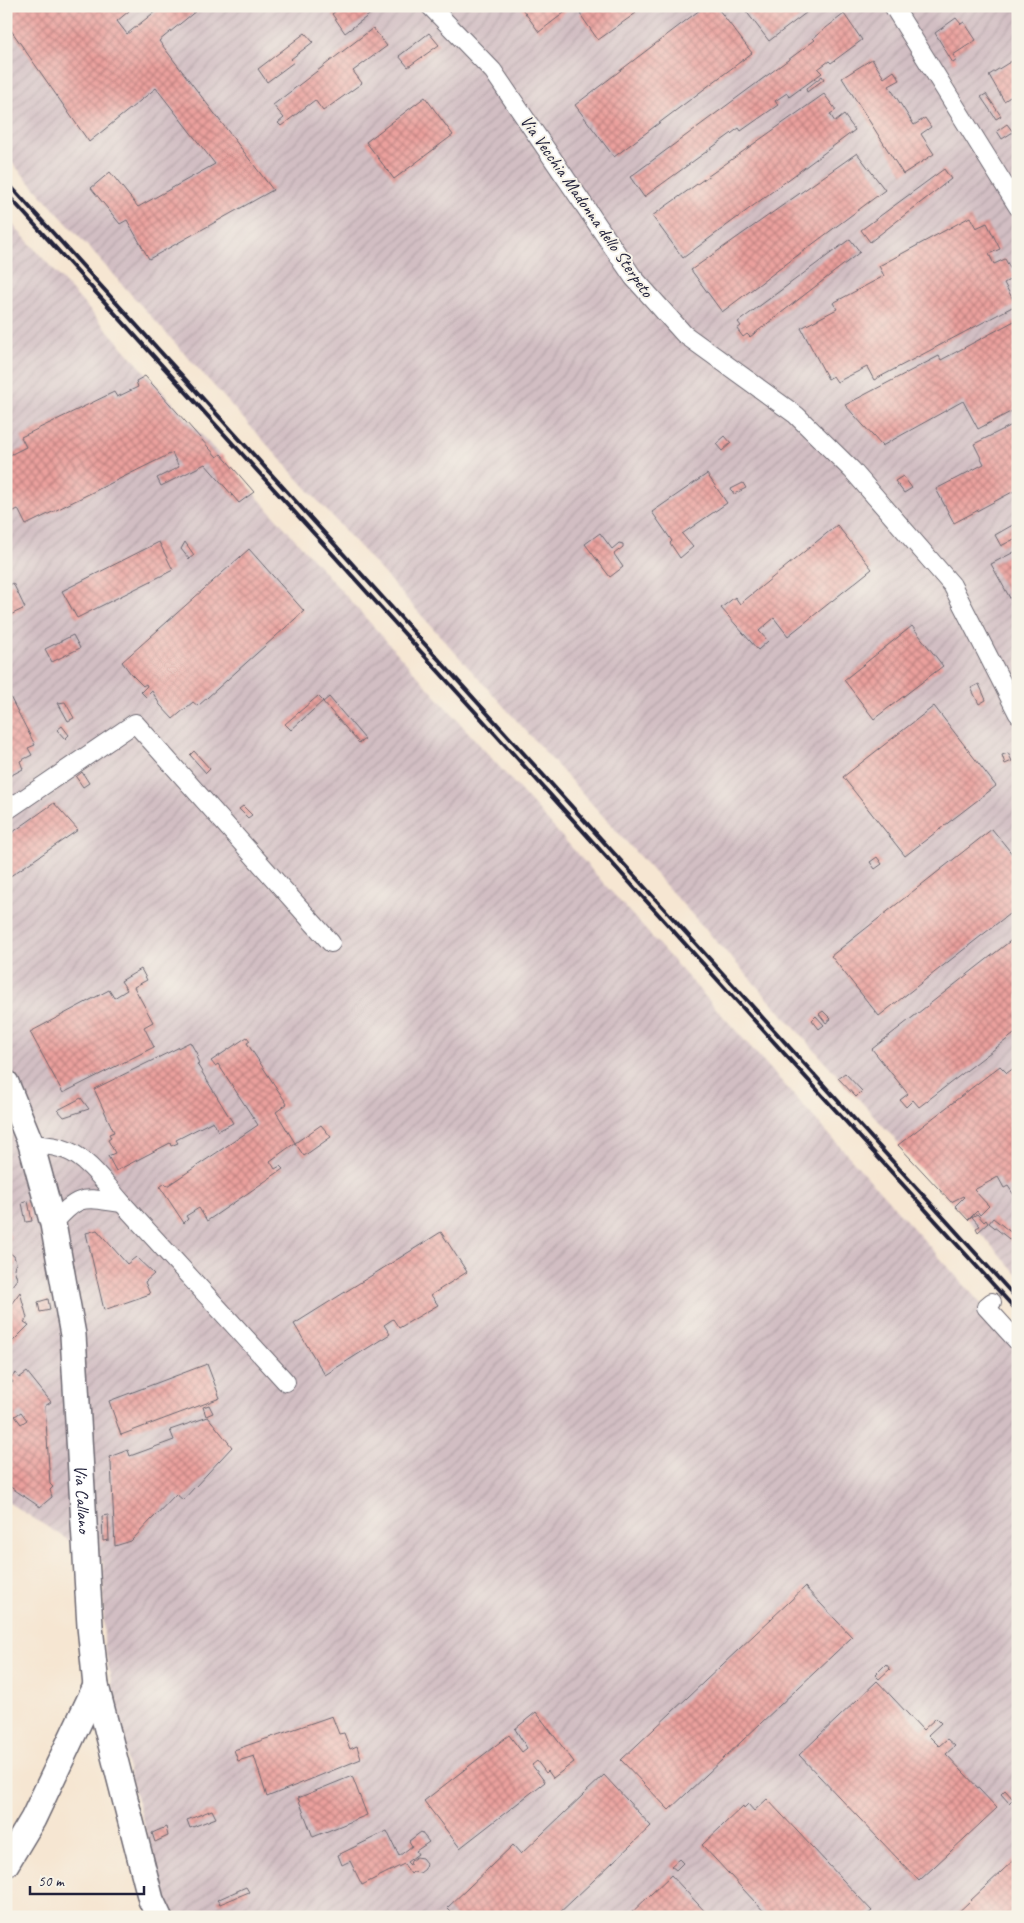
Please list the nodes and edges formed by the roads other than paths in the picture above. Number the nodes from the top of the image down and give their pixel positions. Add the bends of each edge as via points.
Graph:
1 (430, 6) edge
2 (893, 6) edge
3 (1018, 207) edge
4 (1018, 714) edge
5 (6, 811) edge
6 (331, 943) dead end
7 (6, 1083) edge
8 (31, 1144) junction
9 (122, 1204) junction
10 (53, 1224) junction
11 (992, 1302) dead end
12 (1018, 1342) edge
13 (286, 1382) dead end
14 (96, 1686) junction
15 (6, 1864) edge
16 (159, 1917) edge

1 - 4 street, Via Vecchia Madonna dello Sterpeto via 493,71 633,277 658,306 684,334 796,415 852,470 952,585
2 - 3 street
5 - 6 street via 135,724
7 - 8 street, Via Callano
8 - 9 street via 67,1150 97,1175
8 - 10 street, Via Callano
9 - 10 street via 79,1200
9 - 13 street
10 - 14 street, Via Callano via 73,1336
11 - 12 street via 986,1307
14 - 15 street via 33,1819
14 - 16 street, Via Callano via 151,1900

